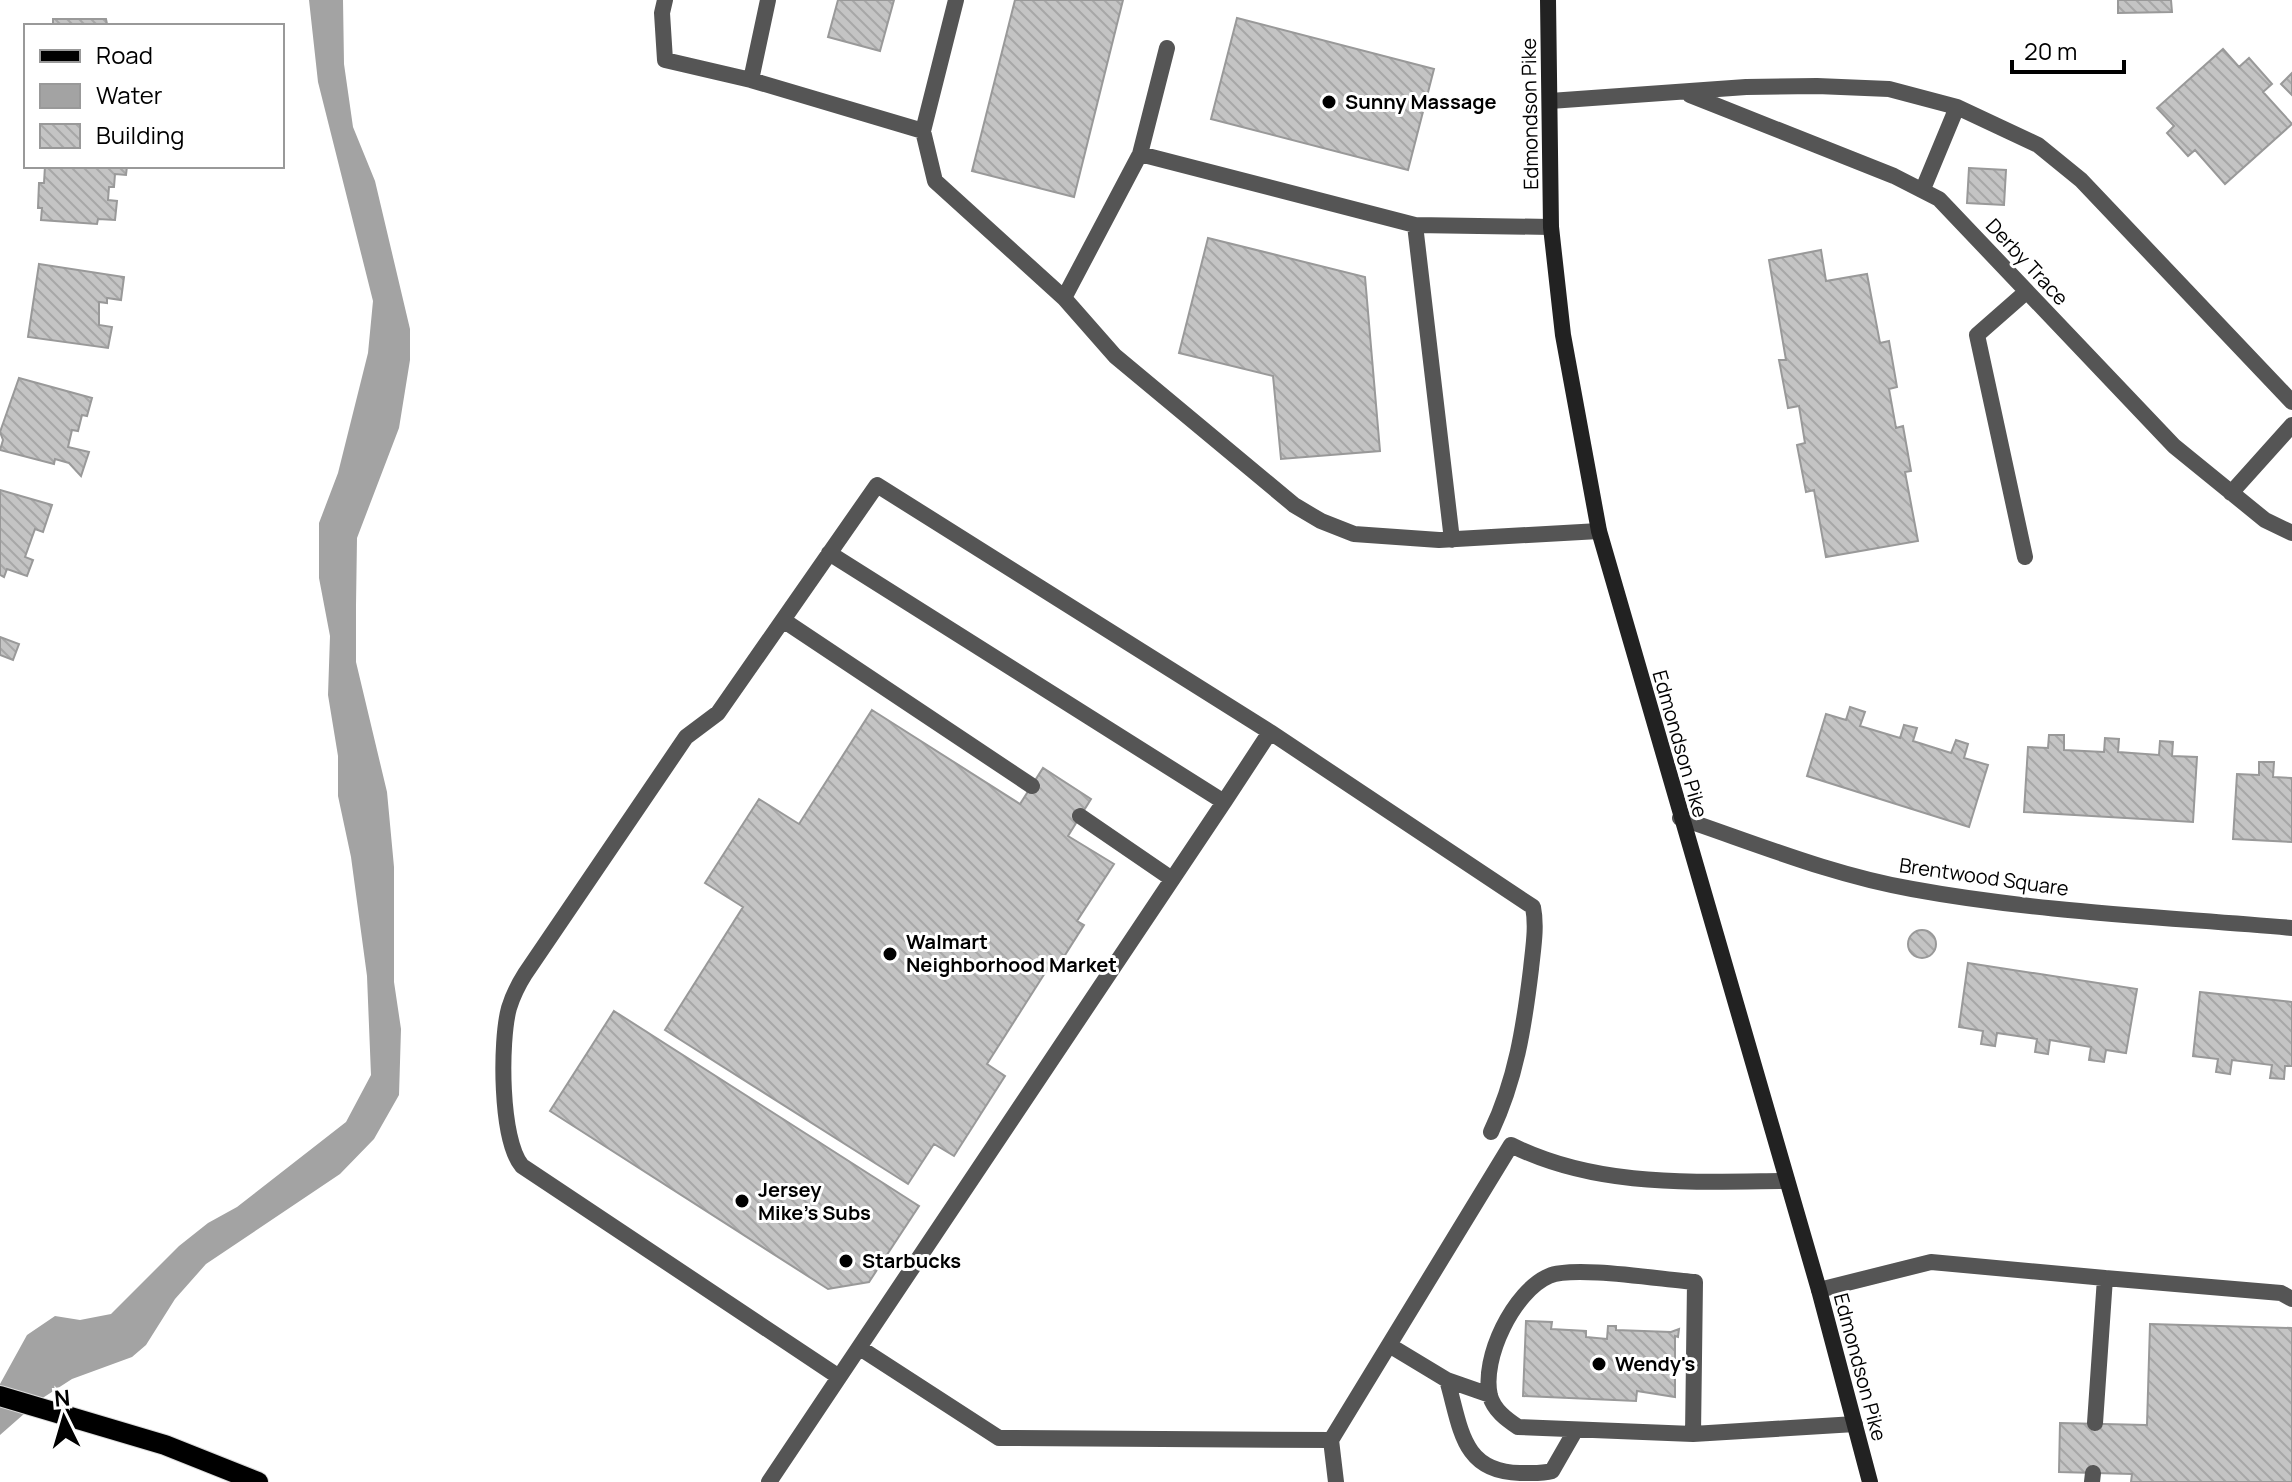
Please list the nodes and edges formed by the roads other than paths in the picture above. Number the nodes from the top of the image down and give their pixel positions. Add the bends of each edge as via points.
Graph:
1 (665, 0) edge
2 (768, 0) edge
3 (956, 0) edge
4 (1548, 0) edge
5 (1167, 48) dead end
6 (751, 80) junction
7 (1684, 93) junction
8 (1550, 101) junction
9 (1957, 107) junction
10 (923, 131) junction
11 (1140, 154) junction
12 (1923, 189) junction
13 (1415, 225) junction
14 (1551, 227) junction
15 (2026, 292) junction
16 (1064, 298) junction
17 (2292, 402) edge
18 (2292, 425) edge
19 (2231, 493) junction
20 (1599, 531) junction
21 (2292, 533) edge
22 (1452, 540) junction
23 (829, 553) junction
24 (2025, 557) dead end
25 (783, 620) junction
26 (1270, 732) junction
27 (1032, 786) dead end
28 (1224, 802) junction
29 (1080, 816) dead end
30 (1680, 818) junction
31 (1172, 879) junction
32 (2292, 928) edge
33 (1491, 1132) dead end
34 (1787, 1181) junction
35 (2105, 1278) junction
36 (1819, 1290) junction
37 (2292, 1299) edge
38 (1389, 1345) junction
39 (860, 1348) junction
40 (839, 1377) junction
41 (1447, 1380) junction
42 (1490, 1395) junction
43 (0, 1396) edge
44 (2095, 1423) dead end
45 (1855, 1424) junction
46 (1575, 1431) junction
47 (1693, 1434) junction
48 (1331, 1440) junction
49 (258, 1482) edge
50 (769, 1482) edge
51 (1336, 1482) edge
52 (1870, 1482) edge

1 - 6 street via 665,60
2 - 6 street
3 - 10 street
4 - 8 main road, Edmondson Pike
5 - 11 street
6 - 10 street
7 - 8 street, Derby Trace
7 - 9 street, Derby Trace via 1746,87 1889,89
7 - 12 street, Derby Trace
8 - 14 main road, Edmondson Pike
9 - 12 street
9 - 17 street, Derby Trace via 2038,145 2081,180
10 - 16 street via 935,181
11 - 13 street
11 - 16 street
12 - 15 street, Derby Trace via 1956,215
13 - 14 street
13 - 22 street
14 - 20 main road, Edmondson Pike via 1563,335
15 - 19 street, Derby Trace via 2174,446
15 - 24 street via 1977,335
16 - 22 street via 1115,356 1294,505 1354,534
18 - 19 street
19 - 21 street, Derby Trace
20 - 22 street
20 - 30 main road, Edmondson Pike
23 - 25 street
23 - 26 street via 877,485
23 - 28 street
25 - 27 street
25 - 40 street via 718,713 686,737 515,989 505,1033 506,1106 513,1153 522,1166
26 - 28 street
26 - 33 street via 1533,907 1519,1054
28 - 31 street
29 - 31 street
30 - 32 street, Brentwood Square via 1844,874 1910,889 1993,902
30 - 34 main road, Edmondson Pike
31 - 39 street
34 - 36 main road, Edmondson Pike
34 - 38 street via 1668,1182 1602,1176 1511,1145
35 - 36 street via 1931,1262
35 - 37 street via 2281,1293
35 - 44 street
36 - 45 main road, Edmondson Pike
38 - 41 street
38 - 48 street
39 - 40 street
39 - 48 street via 999,1438
40 - 50 street
41 - 42 street
41 - 46 street via 1468,1447 1486,1467 1509,1473 1552,1471
42 - 46 street via 1502,1416 1518,1427
42 - 47 street via 1494,1350 1502,1329 1515,1306 1550,1275 1695,1282
43 - 49 main road via 165,1445
45 - 47 street
45 - 52 main road, Edmondson Pike
46 - 47 street
48 - 51 street

